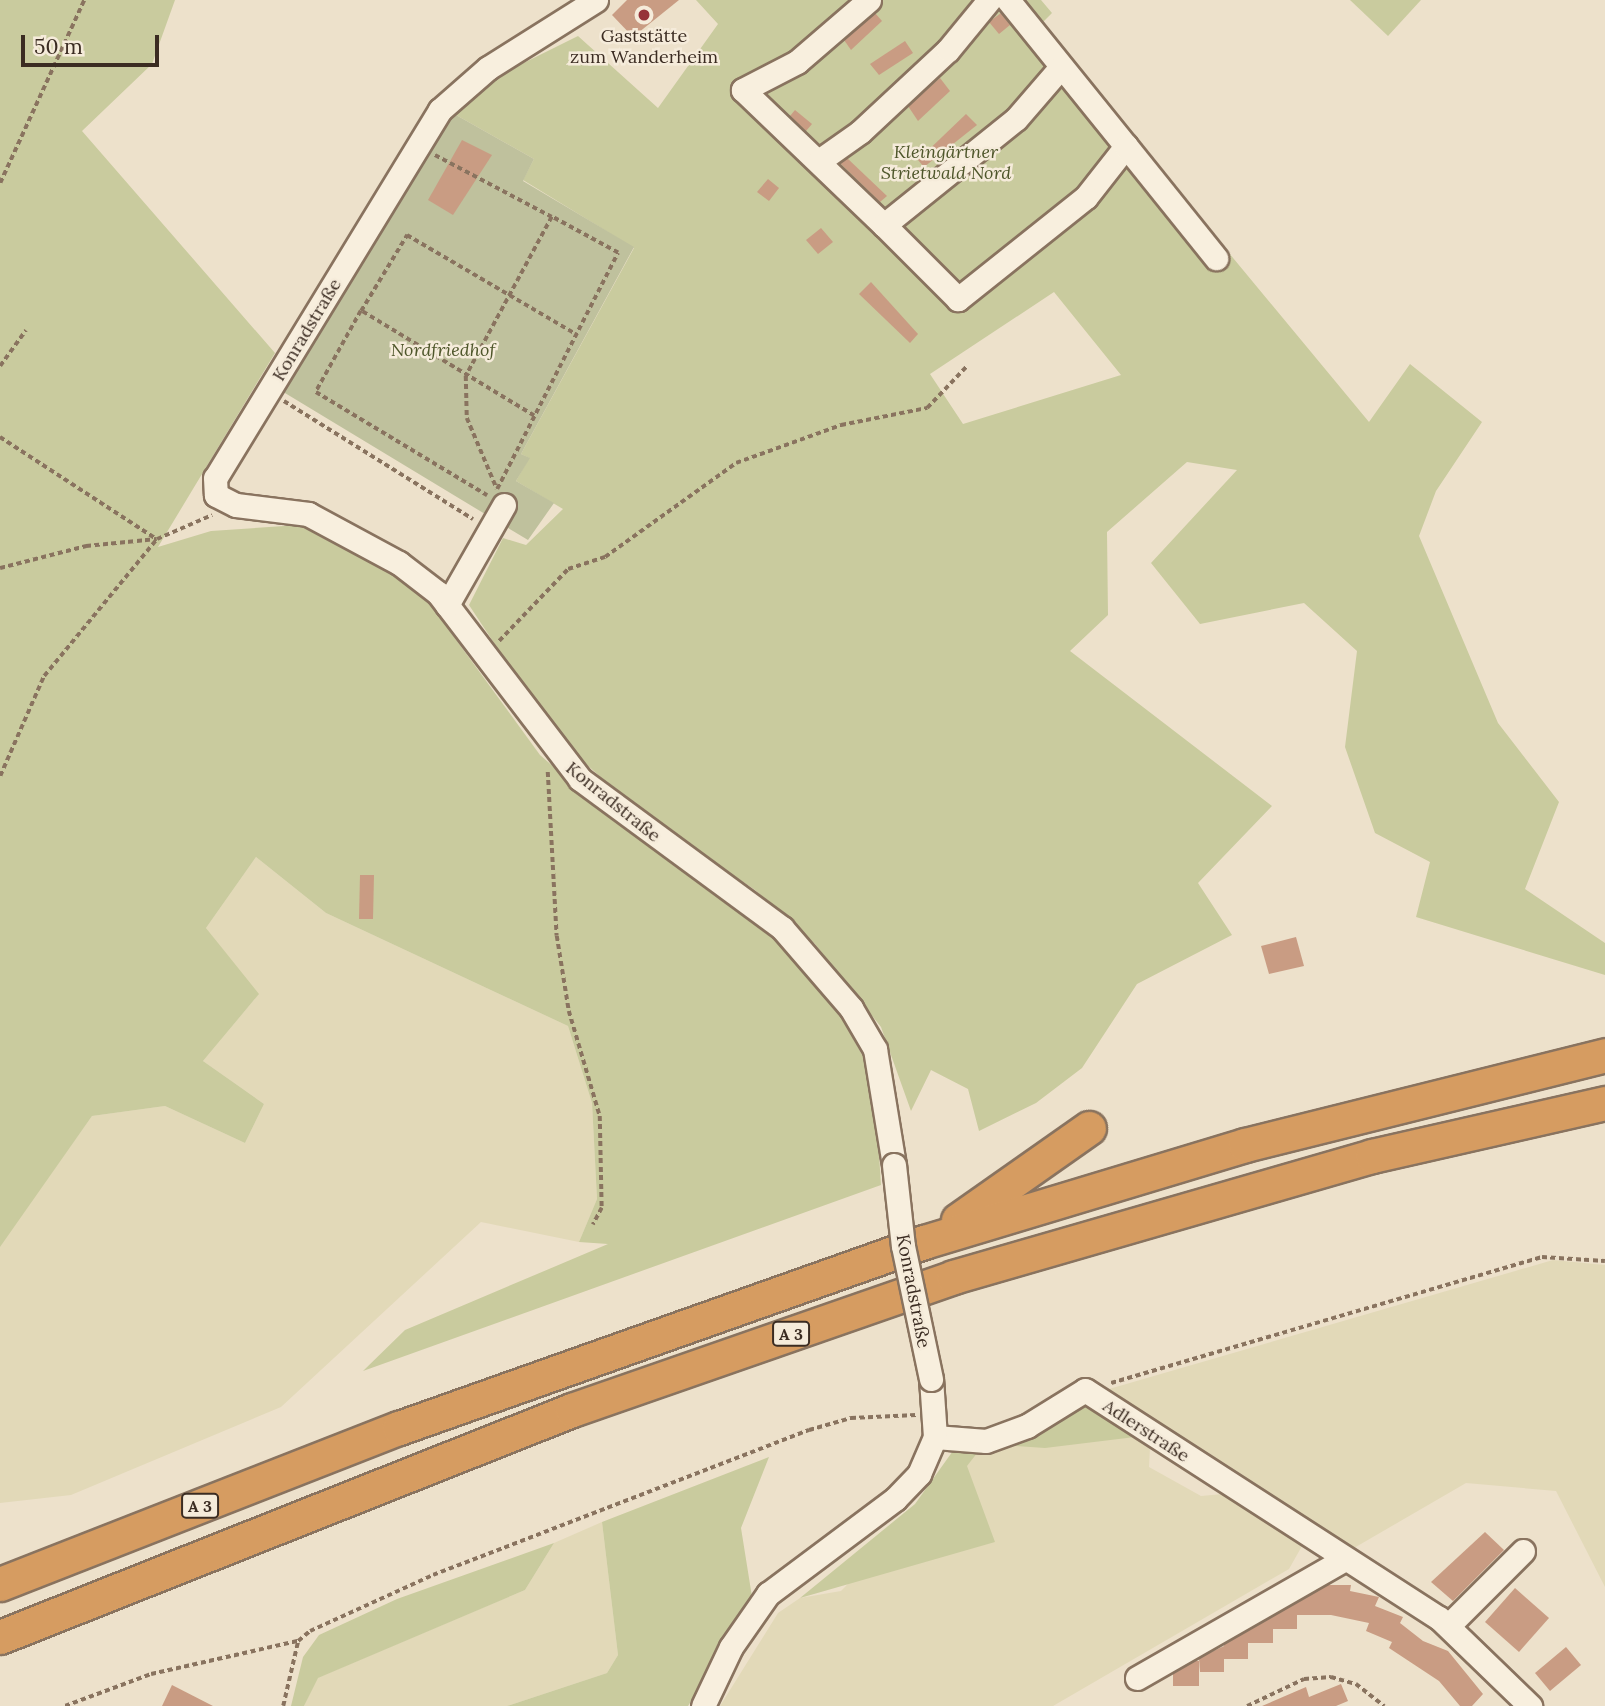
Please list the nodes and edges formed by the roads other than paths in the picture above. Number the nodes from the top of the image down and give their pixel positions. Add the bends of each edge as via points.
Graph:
1 (596, 0) edge
2 (869, 0) edge
3 (989, 0) edge
4 (1008, 0) edge
5 (1060, 68) junction
6 (1126, 146) junction
7 (819, 161) junction
8 (884, 225) junction
9 (1216, 258) dead end
10 (500, 497) road end
11 (447, 605) junction
12 (1605, 1055) edge
13 (1605, 1102) edge
14 (1088, 1128) dead end
15 (924, 1242) junction
16 (935, 1437) junction
17 (1523, 1551) dead end
18 (1343, 1560) junction
19 (0, 1584) edge
20 (1448, 1626) junction
21 (0, 1637) edge
22 (1137, 1678) dead end
23 (704, 1706) edge
24 (1530, 1706) edge

1 - 11 street, Konradstraße via 467,83 440,110 215,478 216,495 236,505 308,514 399,563
2 - 7 street via 797,62 743,90
3 - 7 street via 947,50 860,132
4 - 5 street
5 - 6 street
5 - 8 street via 1016,119
6 - 8 street via 1086,197 958,299
6 - 9 street
7 - 8 street
10 - 11 street via 490,530
11 - 16 street, Konradstraße, bridge via 488,653 545,742 621,813 782,928 851,1008 883,1072 905,1259 932,1379
12 - 15 highway, A 3 via 1245,1145
13 - 21 highway, A 3 via 1372,1156 953,1277 572,1410
14 - 15 highway
15 - 19 highway, A 3 via 400,1428
16 - 18 street, Adlerstraße via 986,1441 1027,1426 1085,1391
16 - 23 street, Konradstraße via 919,1474 895,1499 768,1594 730,1647
17 - 20 street
18 - 20 street, Adlerstraße
18 - 22 street
20 - 24 street, Adlerstraße

